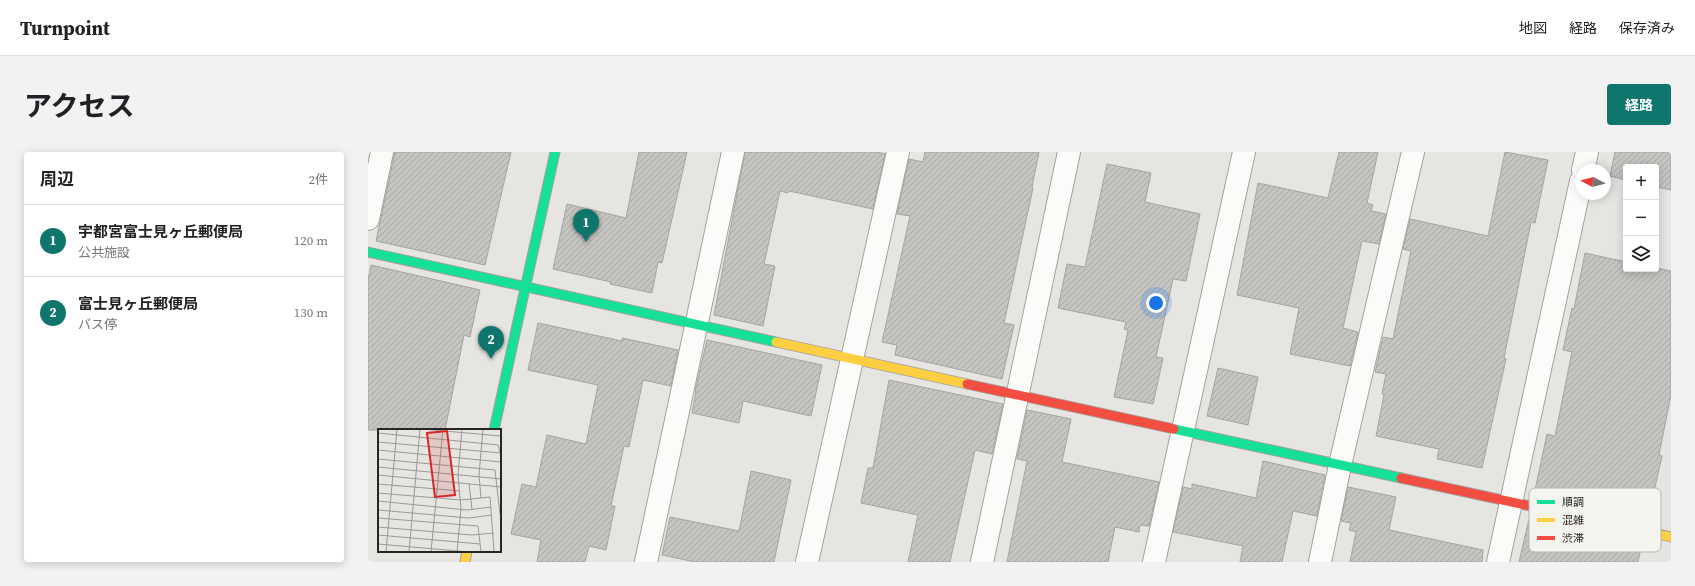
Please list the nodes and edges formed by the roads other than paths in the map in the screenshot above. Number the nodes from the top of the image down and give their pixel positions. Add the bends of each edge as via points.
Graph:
1 (382, 152) edge
2 (554, 152) edge
3 (733, 152) edge
4 (898, 152) edge
5 (1069, 152) edge
6 (1244, 152) edge
7 (1413, 152) edge
8 (1587, 152) edge
9 (1584, 164) edge
10 (1577, 200) edge
11 (368, 219) edge
12 (368, 252) edge
13 (524, 287) junction
14 (697, 325) junction
15 (852, 360) junction
16 (1018, 395) junction
17 (494, 429) edge
18 (1183, 431) junction
19 (1340, 465) junction
20 (1511, 503) junction
21 (1529, 507) edge
22 (1661, 535) edge
23 (1671, 537) edge
24 (467, 552) edge
25 (465, 562) edge
26 (646, 562) edge
27 (807, 562) edge
28 (982, 562) edge
29 (1154, 562) edge
30 (1320, 562) edge
31 (1498, 562) edge

1 - 11 street
2 - 13 street
3 - 14 street
4 - 15 street
5 - 16 street
6 - 18 street
7 - 19 street
8 - 9 street
10 - 20 street
12 - 13 street
13 - 14 street
13 - 17 street
14 - 15 street
14 - 26 street
15 - 16 street
15 - 27 street
16 - 18 street
16 - 28 street
18 - 19 street
18 - 29 street
19 - 20 street
19 - 30 street
20 - 21 street
20 - 31 street
22 - 23 street
24 - 25 street

